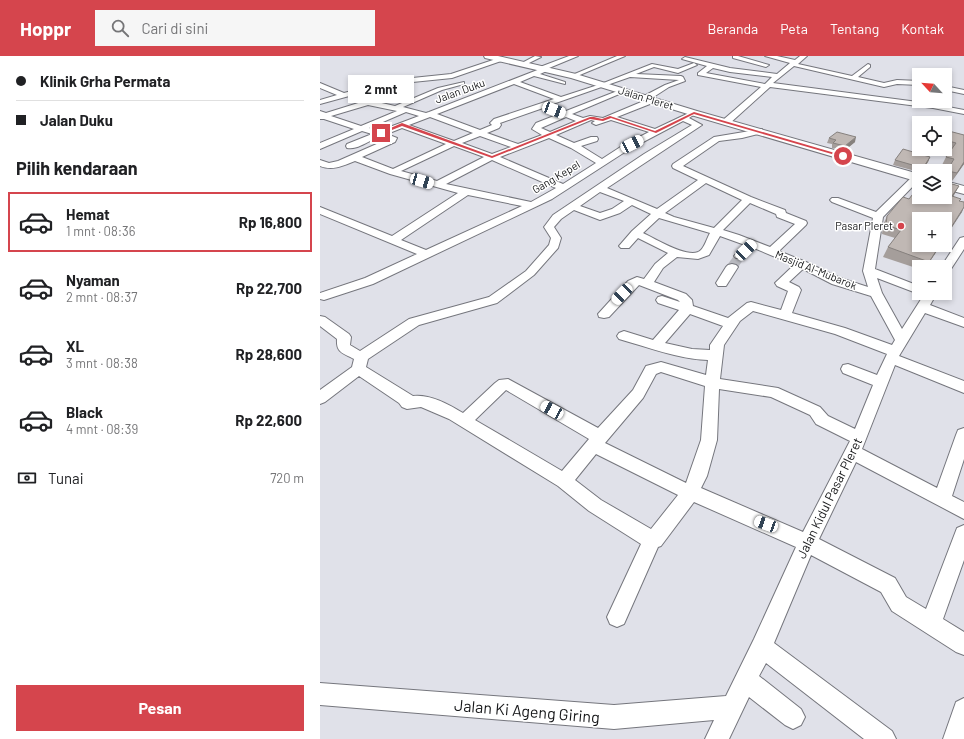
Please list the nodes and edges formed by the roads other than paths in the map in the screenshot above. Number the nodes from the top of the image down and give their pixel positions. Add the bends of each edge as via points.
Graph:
1 (488, 56) edge
2 (601, 56) edge
3 (622, 56) edge
4 (692, 56) edge
5 (767, 56) edge
6 (804, 56) edge
7 (538, 57) edge
8 (576, 57) edge
9 (735, 57) dead end
10 (746, 58) edge
11 (502, 59) junction
12 (613, 59) junction
13 (679, 62) junction
14 (757, 62) junction
15 (522, 64) junction
16 (594, 64) junction
17 (712, 66) junction
18 (786, 66) junction
19 (868, 66) dead end
20 (662, 67) junction
21 (545, 69) junction
22 (597, 73) dead end
23 (533, 74) junction
24 (449, 76) junction
25 (573, 76) junction
26 (609, 76) dead end
27 (628, 76) junction
28 (693, 76) junction
29 (778, 76) junction
30 (854, 76) junction
31 (434, 78) junction
32 (620, 79) junction
33 (406, 81) junction
34 (514, 82) junction
35 (902, 82) junction
36 (563, 83) dead end
37 (912, 83) edge
38 (472, 84) junction
39 (320, 85) edge
40 (603, 85) junction
41 (769, 85) junction
42 (884, 85) junction
43 (422, 87) dead end
44 (390, 89) dead end
45 (440, 89) junction
46 (952, 89) edge
47 (493, 91) junction
48 (622, 91) junction
49 (964, 92) edge
50 (345, 96) junction
51 (560, 99) junction
52 (650, 99) junction
53 (320, 102) edge
54 (368, 103) junction
55 (543, 105) junction
56 (392, 107) junction
57 (405, 110) junction
58 (375, 112) dead end
59 (964, 112) edge
60 (520, 113) junction
61 (694, 113) junction
62 (566, 114) junction
63 (428, 115) junction
64 (322, 116) edge
65 (361, 118) dead end
66 (683, 118) junction
67 (603, 120) junction
68 (583, 121) junction
69 (726, 122) junction
70 (544, 123) junction
71 (347, 124) junction
72 (402, 124) junction
73 (365, 128) junction
74 (759, 131) junction
75 (656, 132) junction
76 (381, 133) junction
77 (480, 133) junction
78 (552, 134) junction
79 (325, 136) dead end
80 (629, 136) dead end
81 (594, 139) dead end
82 (336, 140) junction
83 (640, 140) junction
84 (454, 143) junction
85 (320, 146) edge
86 (350, 146) junction
87 (574, 146) junction
88 (519, 147) junction
89 (365, 152) junction
90 (353, 157) junction
91 (492, 157) junction
92 (320, 163) edge
93 (602, 163) junction
94 (393, 172) junction
95 (912, 176) edge
96 (704, 180) junction
97 (912, 184) edge
98 (437, 185) junction
99 (952, 187) edge
100 (564, 188) junction
101 (600, 188) junction
102 (964, 190) edge
103 (466, 192) junction
104 (748, 199) junction
105 (835, 200) dead end
106 (632, 201) junction
107 (532, 205) junction
108 (572, 206) junction
109 (320, 210) edge
110 (657, 213) junction
111 (878, 216) junction
112 (717, 231) junction
113 (636, 233) junction
114 (393, 240) junction
115 (964, 240) edge
116 (752, 244) junction
117 (625, 246) dead end
118 (675, 252) junction
119 (772, 252) junction
120 (426, 254) junction
121 (740, 256) tunnel mouth
122 (952, 260) edge
123 (802, 264) junction
124 (952, 266) edge
125 (732, 267) tunnel mouth
126 (964, 268) edge
127 (869, 271) junction
128 (647, 283) junction
129 (722, 283) dead end
130 (912, 287) edge
131 (876, 292) junction
132 (321, 295) edge
133 (662, 300) dead end
134 (924, 300) edge
135 (922, 307) junction
136 (687, 309) junction
137 (604, 314) dead end
138 (785, 315) junction
139 (320, 320) edge
140 (964, 323) edge
141 (731, 324) junction
142 (624, 336) dead end
143 (656, 345) junction
144 (895, 349) junction
145 (715, 355) junction
146 (360, 363) junction
147 (848, 368) dead end
148 (881, 382) junction
149 (713, 383) junction
150 (964, 387) edge
151 (320, 398) edge
152 (464, 421) junction
153 (964, 434) edge
154 (596, 441) junction
155 (856, 445) junction
156 (564, 481) junction
157 (690, 493) junction
158 (942, 499) junction
159 (964, 510) edge
160 (964, 534) edge
161 (652, 540) junction
162 (807, 543) junction
163 (959, 562) edge
164 (617, 617) dead end
165 (931, 622) junction
166 (964, 644) edge
167 (762, 647) junction
168 (746, 680) junction
169 (320, 694) edge
170 (733, 707) junction
171 (964, 710) edge
172 (793, 717) dead end
173 (717, 739) edge
174 (884, 739) edge
175 (955, 739) edge

1 - 11 main road, Jalan Pleret
2 - 12 street
3 - 12 street
4 - 13 street
5 - 14 street
5 - 18 street
6 - 18 street
7 - 15 street
8 - 21 street, Jalan Duku
9 - 10 street
10 - 14 street
11 - 15 main road, Jalan Pleret
11 - 24 street
12 - 16 street
13 - 17 street
13 - 20 street
13 - 20 street via 694,65 678,71
14 - 18 street
15 - 21 main road, Jalan Pleret
16 - 22 street via 596,68 591,71
16 - 25 street
17 - 28 street
17 - 29 street
18 - 29 street
18 - 30 street
19 - 30 street
20 - 27 street via 654,65
21 - 23 street, Jalan Duku
21 - 25 main road, Jalan Pleret
23 - 34 street, Jalan Duku
23 - 36 street
24 - 31 street
24 - 38 street
25 - 40 main road, Jalan Pleret
26 - 32 street
27 - 28 street
27 - 32 street
28 - 41 street
28 - 52 street via 667,86
29 - 41 street
30 - 35 street via 868,75
30 - 42 street
31 - 33 street
31 - 45 street via 434,83
32 - 40 street
33 - 43 street
33 - 50 street
34 - 47 street, Jalan Duku
34 - 51 street
35 - 37 street
35 - 42 street
38 - 45 street
38 - 47 street
39 - 50 street
40 - 48 main road, Jalan Pleret
40 - 51 street
41 - 42 street via 800,82 862,91 874,90
41 - 59 street
41 - 69 street
44 - 54 street via 397,93
45 - 56 street
46 - 49 street
47 - 63 street, Jalan Duku
48 - 52 main road, Jalan Pleret
48 - 62 street
50 - 53 street
51 - 55 street
52 - 61 main road, Jalan Pleret
52 - 67 street
54 - 56 street
54 - 64 street
55 - 60 street
55 - 62 street
56 - 57 street
56 - 58 street
57 - 63 street
57 - 73 street
60 - 70 street
60 - 77 street via 497,121 494,123 496,126
61 - 66 street, Gang Kepel
61 - 69 main road, Jalan Pleret
62 - 68 street
62 - 70 street
63 - 72 street, Jalan Duku
63 - 77 street
64 - 71 street
65 - 71 street
66 - 75 street, Gang Kepel
66 - 101 street via 698,125
67 - 68 street via 594,118
67 - 75 street
68 - 78 street
69 - 74 main road, Jalan Pleret
70 - 78 street via 536,129
71 - 73 street
72 - 76 street, Jalan Duku
72 - 84 street
73 - 76 street
73 - 82 street
74 - 95 main road, Jalan Pleret
74 - 96 street via 716,139 676,166
75 - 83 street, Gang Kepel
76 - 86 street, Jalan Duku
76 - 89 street via 393,139
77 - 84 street
77 - 88 street
78 - 87 street
78 - 88 street
79 - 82 street
80 - 83 street
81 - 87 street
82 - 85 street
82 - 86 street
83 - 93 street, Gang Kepel
84 - 91 street
84 - 94 street
86 - 89 street
87 - 93 street
88 - 91 street
89 - 90 street
90 - 92 street via 331,166
90 - 94 street
91 - 98 street
91 - 100 street
93 - 100 street, Gang Kepel
94 - 98 street
96 - 104 street
96 - 110 street
97 - 111 street
98 - 103 street
99 - 102 main road
100 - 107 street, Gang Kepel
101 - 106 street, Masjid Al-Mubarok
101 - 108 street
103 - 107 street
103 - 114 street
104 - 112 street
104 - 119 street via 802,223
105 - 111 street
106 - 108 street via 600,217
106 - 110 street, Masjid Al-Mubarok
107 - 120 street, Gang Kepel
108 - 146 street via 550,225 549,229 557,240 554,246 530,273 497,298 485,304 414,322 400,330
109 - 114 street
110 - 112 street, Masjid Al-Mubarok via 670,219
110 - 113 street
111 - 127 street
112 - 116 street, Masjid Al-Mubarok
112 - 118 street via 702,255 689,256
113 - 117 street
113 - 118 street
114 - 120 street
115 - 122 street
116 - 119 street, Masjid Al-Mubarok
116 - 121 street
118 - 128 street via 659,266
119 - 123 street, Masjid Al-Mubarok
120 - 132 street, Gang Kepel via 361,285
123 - 131 street, Masjid Al-Mubarok via 836,281
123 - 138 street via 781,283 795,290
124 - 126 street
125 - 129 street
127 - 130 street
127 - 131 street
128 - 136 street via 682,297 686,300
128 - 137 street via 635,282
131 - 144 street
133 - 136 street
134 - 135 street, Jalan Kidul Pasar Pleret
135 - 140 street
135 - 144 street, Jalan Kidul Pasar Pleret
136 - 141 street
136 - 143 street
138 - 141 street via 751,306
138 - 144 street
139 - 146 street via 344,337 343,346
141 - 145 street via 717,345
142 - 143 street
143 - 145 street via 687,354
144 - 148 street, Jalan Kidul Pasar Pleret
144 - 150 street
145 - 149 street
146 - 151 street
146 - 152 street via 408,401 407,403 430,404
147 - 148 street
148 - 155 street, Jalan Kidul Pasar Pleret
149 - 154 street via 660,367 655,368 651,370 638,394
149 - 155 street via 773,392 815,411 822,420
149 - 157 street via 709,440
152 - 154 street via 500,387 508,384
152 - 156 street
153 - 158 street
154 - 156 street
154 - 157 street
155 - 158 street
155 - 162 street, Jalan Kidul Pasar Pleret
156 - 161 street via 603,512
157 - 161 street
157 - 162 street
158 - 159 street
160 - 163 street
161 - 164 street
162 - 165 street via 888,586 899,604
162 - 167 street, Jalan Kidul Pasar Pleret
163 - 165 street
165 - 166 street
167 - 168 street, Jalan Kidul Pasar Pleret
167 - 174 street
168 - 170 street, Jalan Kidul Pasar Pleret
168 - 172 street
169 - 170 street, Jalan Ki Ageng Giring via 614,718
170 - 173 street, Jalan Kidul Pasar Pleret
171 - 175 street

